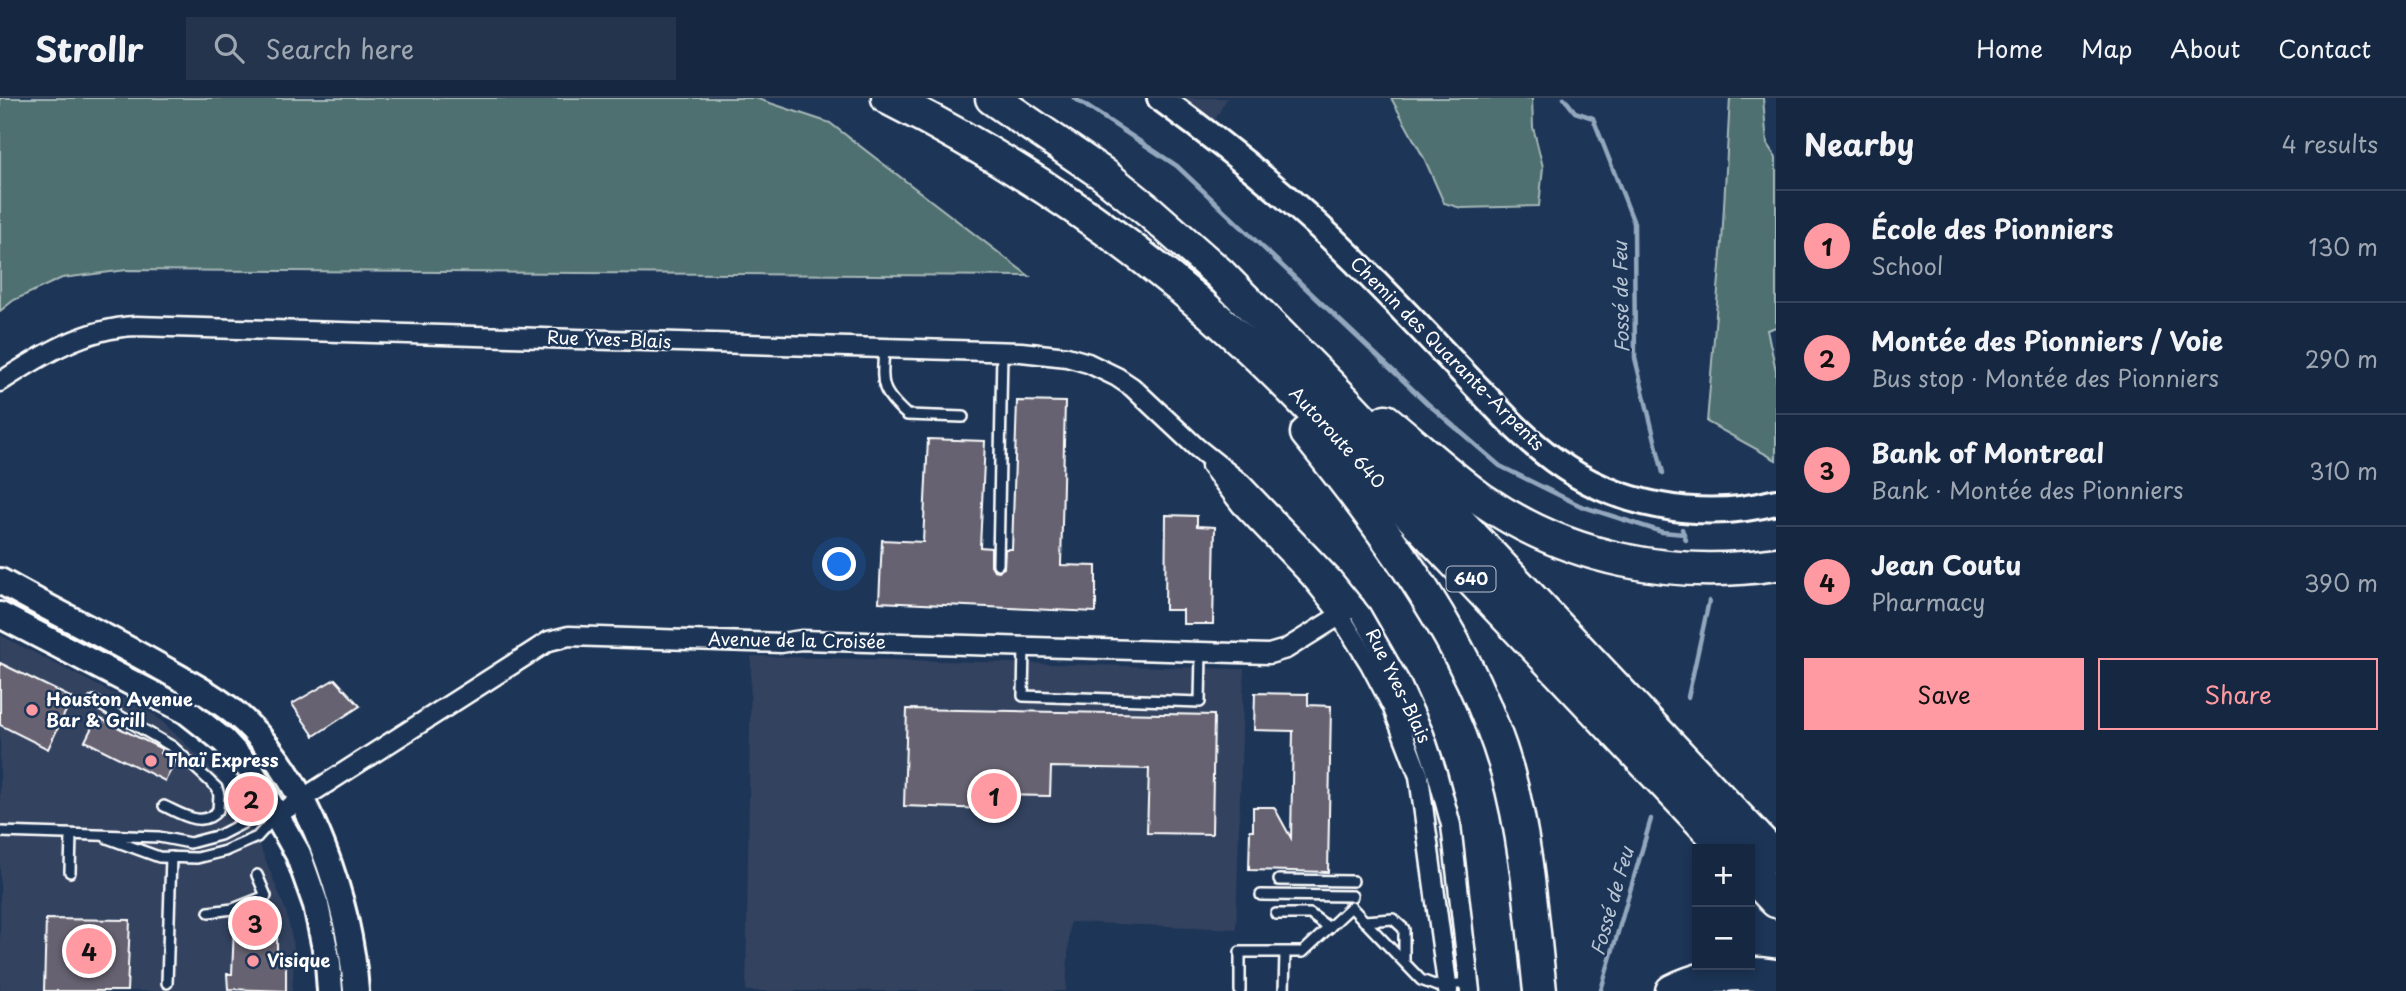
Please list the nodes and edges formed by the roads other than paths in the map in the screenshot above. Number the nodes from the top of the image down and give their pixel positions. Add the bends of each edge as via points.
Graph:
1 (888, 98) edge
2 (992, 98) edge
3 (1164, 99) edge
4 (1211, 314) junction
5 (1277, 331) junction
6 (884, 348) junction
7 (1002, 352) junction
8 (1, 381) edge
9 (963, 416) dead end
10 (1776, 502) edge
11 (998, 564) dead end
12 (1776, 564) edge
13 (0, 581) edge
14 (1348, 611) junction
15 (0, 615) edge
16 (1024, 647) junction
17 (1201, 653) junction
18 (94, 701) dead end
19 (1428, 774) junction
20 (301, 799) junction
21 (164, 806) dead end
22 (277, 815) junction
23 (0, 832) edge
24 (71, 835) junction
25 (100, 835) junction
26 (1722, 844) edge
27 (171, 857) junction
28 (1776, 859) edge
29 (70, 872) dead end
30 (257, 875) dead end
31 (1755, 878) edge
32 (1279, 880) dead end
33 (1353, 881) dead end
34 (1261, 895) dead end
35 (1352, 895) dead end
36 (1776, 901) edge
37 (209, 912) dead end
38 (1276, 914) dead end
39 (1364, 921) junction
40 (1329, 928) junction
41 (1285, 953) junction
42 (1404, 960) junction
43 (1776, 976) edge
44 (167, 983) dead end
45 (1470, 987) edge
46 (1448, 988) edge
47 (330, 991) edge
48 (356, 991) edge
49 (1240, 991) edge
50 (1284, 991) edge
51 (1540, 991) edge
52 (1672, 991) edge

1 - 4 highway, Autoroute 640 / 640 via 960,136 1069,205
2 - 5 highway, Autoroute 640 / 640 via 1137,201
3 - 10 street, Chemin des Quarante-Arpents via 1312,220 1525,436 1565,468 1616,494 1669,507 1722,510
4 - 26 highway, Autoroute 640 / 640 via 1303,401
4 - 51 highway via 1396,548 1466,667 1493,728 1517,813
5 - 12 highway via 1468,488 1544,535 1609,558 1658,567 1724,570
5 - 28 highway, Autoroute 640 / 640
6 - 7 street, Rue Yves-Blais
6 - 8 street, Rue Yves-Blais via 121,327 73,340
6 - 9 lane via 882,379 887,397 907,415
7 - 11 lane
7 - 14 street, Rue Yves-Blais via 1088,363 1147,399 1196,447 1229,492 1320,589
13 - 20 street via 201,690 244,721 271,752
14 - 17 street, Avenue de la Croisée via 1278,653
14 - 19 street, Rue Yves-Blais
15 - 22 street via 186,712 224,741 250,769
16 - 17 street, Avenue de la Croisée
16 - 17 lane via 1023,696 1199,702
16 - 20 street, Avenue de la Croisée via 569,636 550,642
18 - 21 lane via 173,747 219,795 218,810 205,819 190,818
19 - 45 street, Rue Yves-Blais via 1451,825
19 - 46 street, Rue Yves-Blais
20 - 22 street, Avenue de la Croisée
20 - 48 street via 339,894 354,958
22 - 25 lane via 249,820 219,835 190,842
22 - 27 lane via 257,837 225,851 197,858
22 - 47 street via 298,854 316,905
23 - 24 lane
24 - 25 lane
24 - 29 lane
25 - 27 lane via 159,857
27 - 44 lane
30 - 37 lane via 266,896 233,909
31 - 36 highway
32 - 33 lane
34 - 35 lane
38 - 40 lane via 1310,914
39 - 40 lane via 1351,907
39 - 42 lane
39 - 42 lane via 1392,919 1404,929
40 - 41 lane via 1303,952
41 - 49 lane via 1240,953
41 - 50 lane
42 - 46 lane via 1420,980
43 - 52 highway via 1719,976
45 - 46 lane

